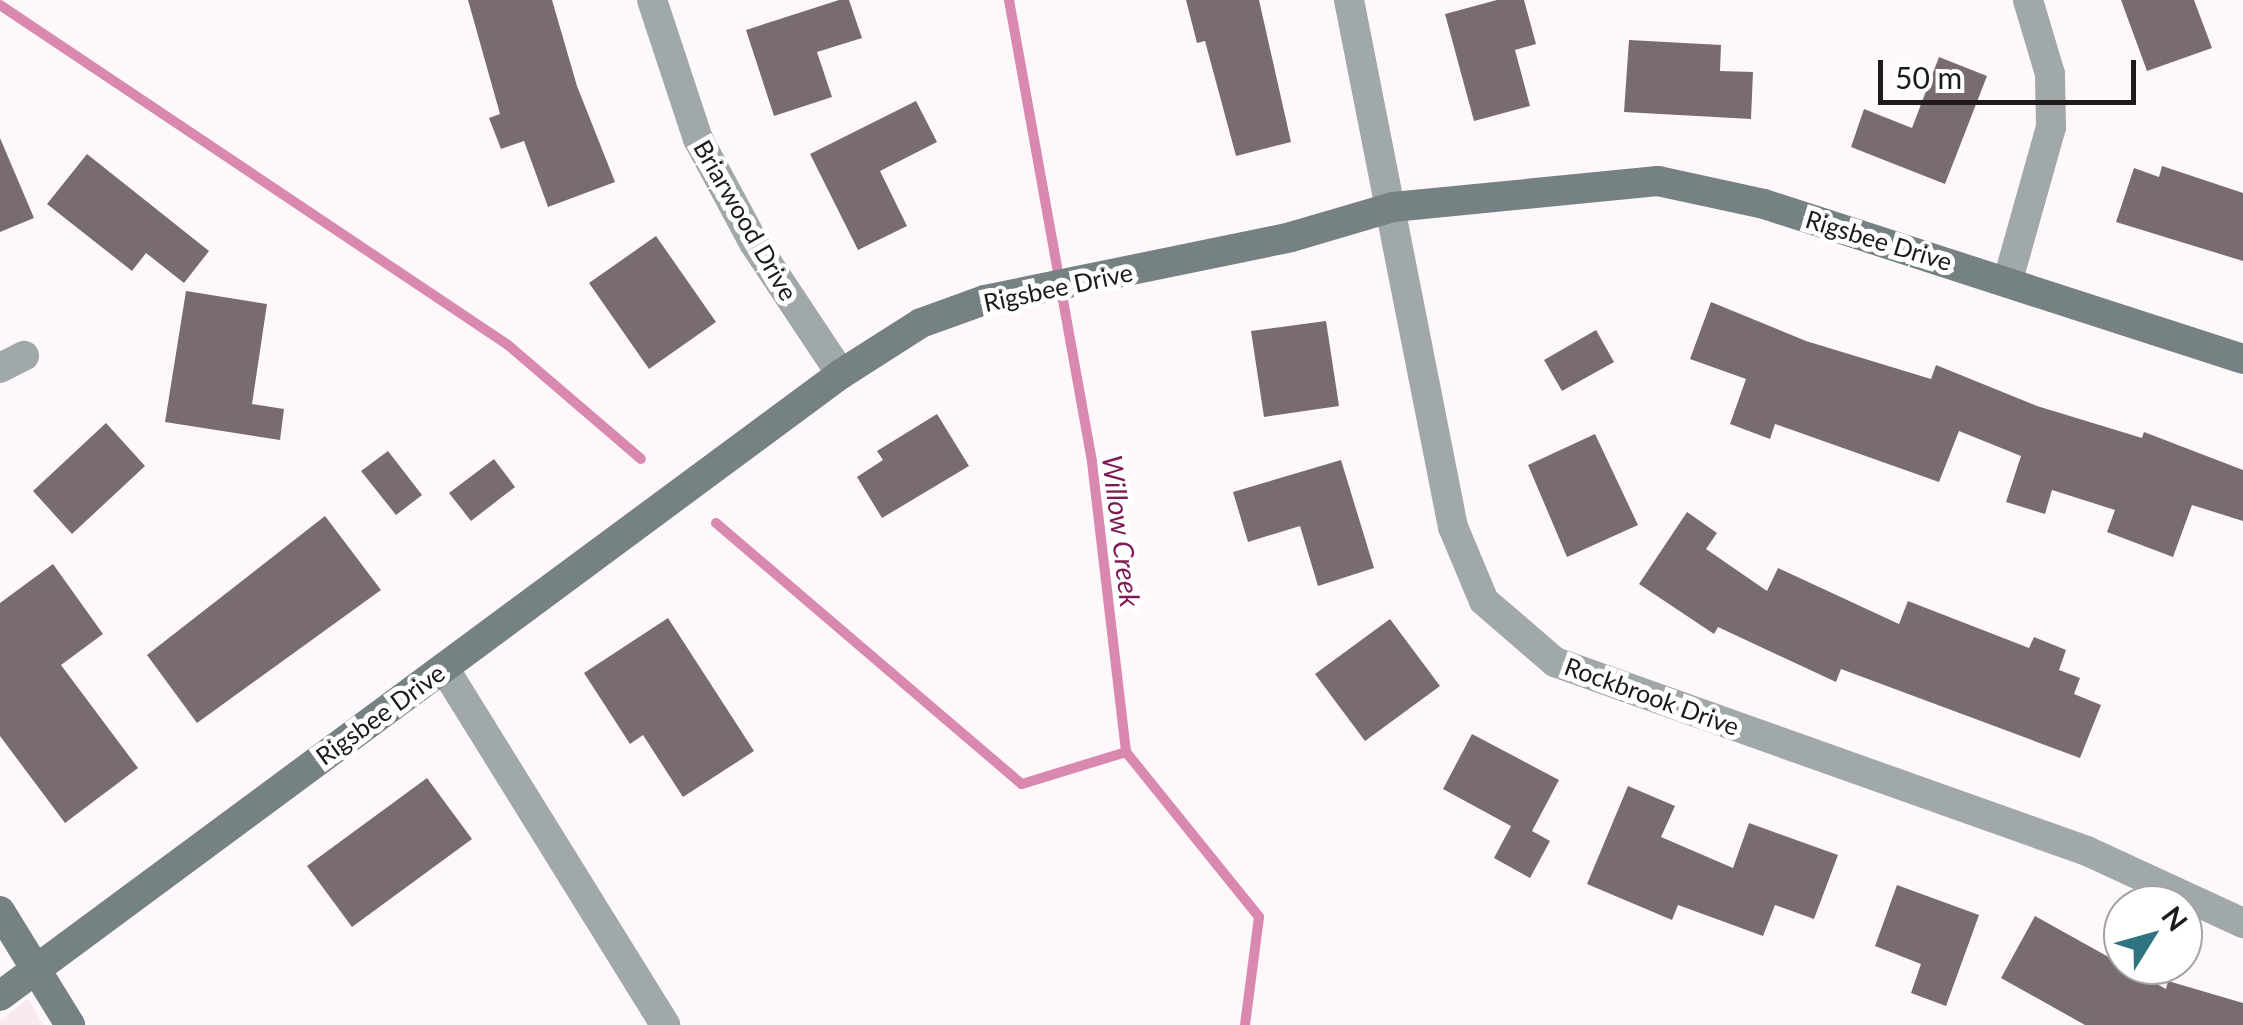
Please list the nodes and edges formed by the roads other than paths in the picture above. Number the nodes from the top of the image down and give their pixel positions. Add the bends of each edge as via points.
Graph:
1 (652, 0) edge
2 (1349, 0) edge
3 (2028, 0) edge
4 (1393, 207) junction
5 (2008, 280) junction
6 (2243, 360) edge
7 (841, 374) junction
8 (444, 668) junction
9 (0, 911) edge
10 (2243, 923) edge
11 (36, 969) junction
12 (0, 996) edge
13 (70, 1025) edge
14 (665, 1025) edge

1 - 7 street, Briarwood Drive via 698,140 754,242
2 - 4 street, Rockbrook Drive
3 - 5 street via 2050,74 2051,126
4 - 5 street, Rigsbee Drive via 1658,181 1764,204
4 - 7 street, Rigsbee Drive via 1138,270 1029,288 921,323
4 - 10 street, Rockbrook Drive via 1453,527 1484,601 1529,644 1555,662 2087,850
5 - 6 street, Rigsbee Drive
7 - 8 street, Rigsbee Drive
8 - 11 street, Rigsbee Drive
8 - 14 street
9 - 11 street
11 - 12 street, Rigsbee Drive
11 - 13 street

